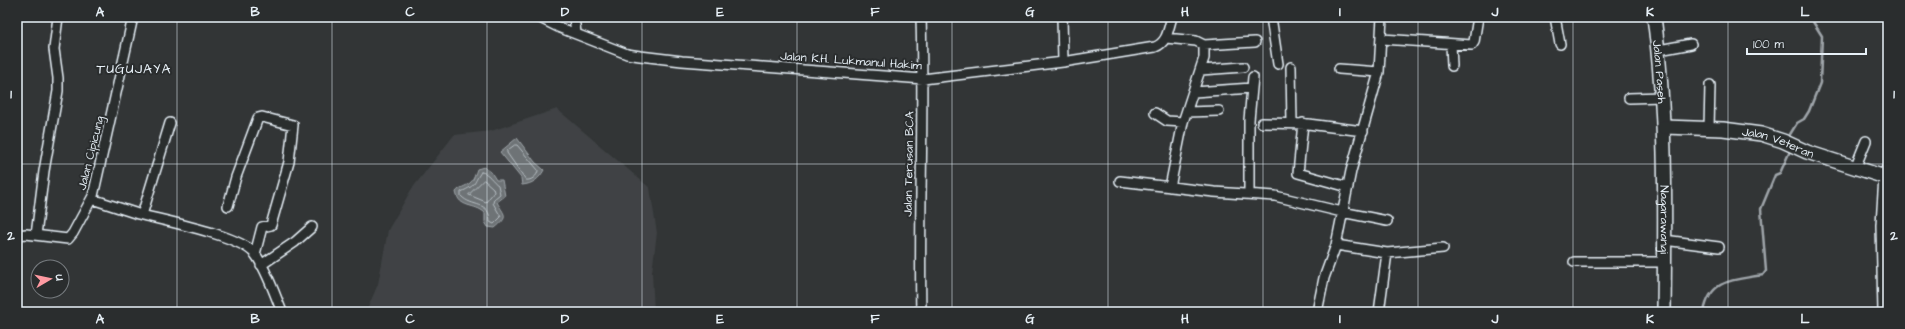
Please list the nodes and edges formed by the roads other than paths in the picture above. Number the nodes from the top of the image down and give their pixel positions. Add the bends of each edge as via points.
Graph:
1 (58, 17) edge
2 (133, 17) edge
3 (538, 17) edge
4 (556, 17) edge
5 (574, 17) edge
6 (921, 17) edge
7 (1062, 17) edge
8 (1172, 17) edge
9 (1271, 17) edge
10 (1382, 17) edge
11 (1478, 17) edge
12 (1555, 17) edge
13 (1654, 17) edge
14 (558, 27) junction
15 (576, 33) junction
16 (1166, 38) junction
17 (1382, 39) junction
18 (1255, 42) dead end
19 (1451, 44) junction
20 (1560, 44) dead end
21 (1691, 44) dead end
22 (1204, 45) junction
23 (1658, 50) junction
24 (1063, 62) junction
25 (1278, 64) dead end
26 (1452, 66) dead end
27 (1243, 67) dead end
28 (1291, 67) dead end
29 (1339, 69) dead end
30 (1201, 70) junction
31 (1379, 72) junction
32 (1252, 77) dead end
33 (923, 79) junction
34 (1710, 85) dead end
35 (1252, 88) junction
36 (1194, 92) junction
37 (1662, 97) junction
38 (1629, 98) dead end
39 (1219, 111) dead end
40 (1187, 112) junction
41 (1155, 113) dead end
42 (1184, 122) junction
43 (170, 123) dead end
44 (1292, 123) junction
45 (1262, 124) dead end
46 (1303, 124) junction
47 (1664, 127) junction
48 (1709, 128) junction
49 (1363, 131) junction
50 (1866, 141) dead end
51 (1856, 168) junction
52 (1887, 175) edge
53 (1120, 181) dead end
54 (1170, 187) junction
55 (1348, 187) junction
56 (1249, 194) junction
57 (92, 199) junction
58 (228, 206) dead end
59 (1342, 212) junction
60 (142, 215) junction
61 (1387, 221) dead end
62 (312, 227) dead end
63 (17, 235) edge
64 (36, 235) junction
65 (1664, 240) junction
66 (1336, 245) junction
67 (1719, 247) dead end
68 (1443, 248) dead end
69 (1387, 253) junction
70 (255, 254) junction
71 (1574, 262) dead end
72 (1664, 262) junction
73 (261, 265) junction
74 (1314, 275) dead end
75 (1324, 278) junction
76 (282, 312) edge
77 (921, 312) edge
78 (1317, 312) edge
79 (1379, 312) edge
80 (1664, 312) edge
81 (1885, 312) edge

1 - 64 street via 54,49 58,91
2 - 57 street, Jalan Cipicung via 122,75
3 - 14 street, Jalan K.H. Lukmanul Hakim
4 - 14 street
5 - 15 street
6 - 33 street, Jalan Terusan BCA
7 - 24 street
8 - 16 street
9 - 25 street
10 - 17 street
11 - 19 street via 1474,44
12 - 20 street
13 - 23 main road, Jalan Paseh
14 - 15 street, Jalan K.H. Lukmanul Hakim
15 - 33 street, Jalan K.H. Lukmanul Hakim via 627,54 640,56
16 - 22 street via 1196,41
16 - 24 street, Jalan K.H. Lukmanul Hakim via 1155,47
17 - 19 street
17 - 31 street
18 - 22 street
19 - 26 street
21 - 23 street
22 - 30 street
23 - 37 main road, Jalan Paseh
24 - 33 street, Jalan K.H. Lukmanul Hakim
27 - 30 street
28 - 44 street
29 - 31 street
30 - 36 street
31 - 49 street
32 - 35 street
33 - 77 street, Jalan Terusan BCA
34 - 48 street
35 - 36 street
35 - 56 street via 1249,120
36 - 40 street
37 - 38 street
37 - 47 main road, Jalan Paseh
39 - 40 street
40 - 42 street
41 - 42 street via 1167,120
42 - 54 street
43 - 60 street
44 - 45 street
44 - 46 street
46 - 49 street
46 - 55 street via 1298,173
47 - 48 main road, Jalan Veteran
47 - 65 main road, Nagarawangi
48 - 51 main road, Jalan Veteran via 1772,137
49 - 55 street
50 - 51 street
51 - 52 main road, Jalan Veteran
52 - 81 main road via 1883,225
53 - 54 street
54 - 56 street
55 - 59 street
56 - 59 street via 1275,196
57 - 60 street
57 - 64 street, Jalan Cipicung via 68,238
58 - 70 street via 258,118 293,125 289,162 273,218 270,226 262,227
59 - 61 street
59 - 66 street
60 - 70 street via 223,237 243,244
62 - 73 street
63 - 64 street, Jalan Cipicung
65 - 67 street
65 - 72 main road, Nagarawangi
66 - 69 street
66 - 75 street
68 - 69 street
69 - 79 street
70 - 73 street
71 - 72 street
72 - 80 main road, Nagarawangi
73 - 76 street
74 - 75 street
75 - 78 street

